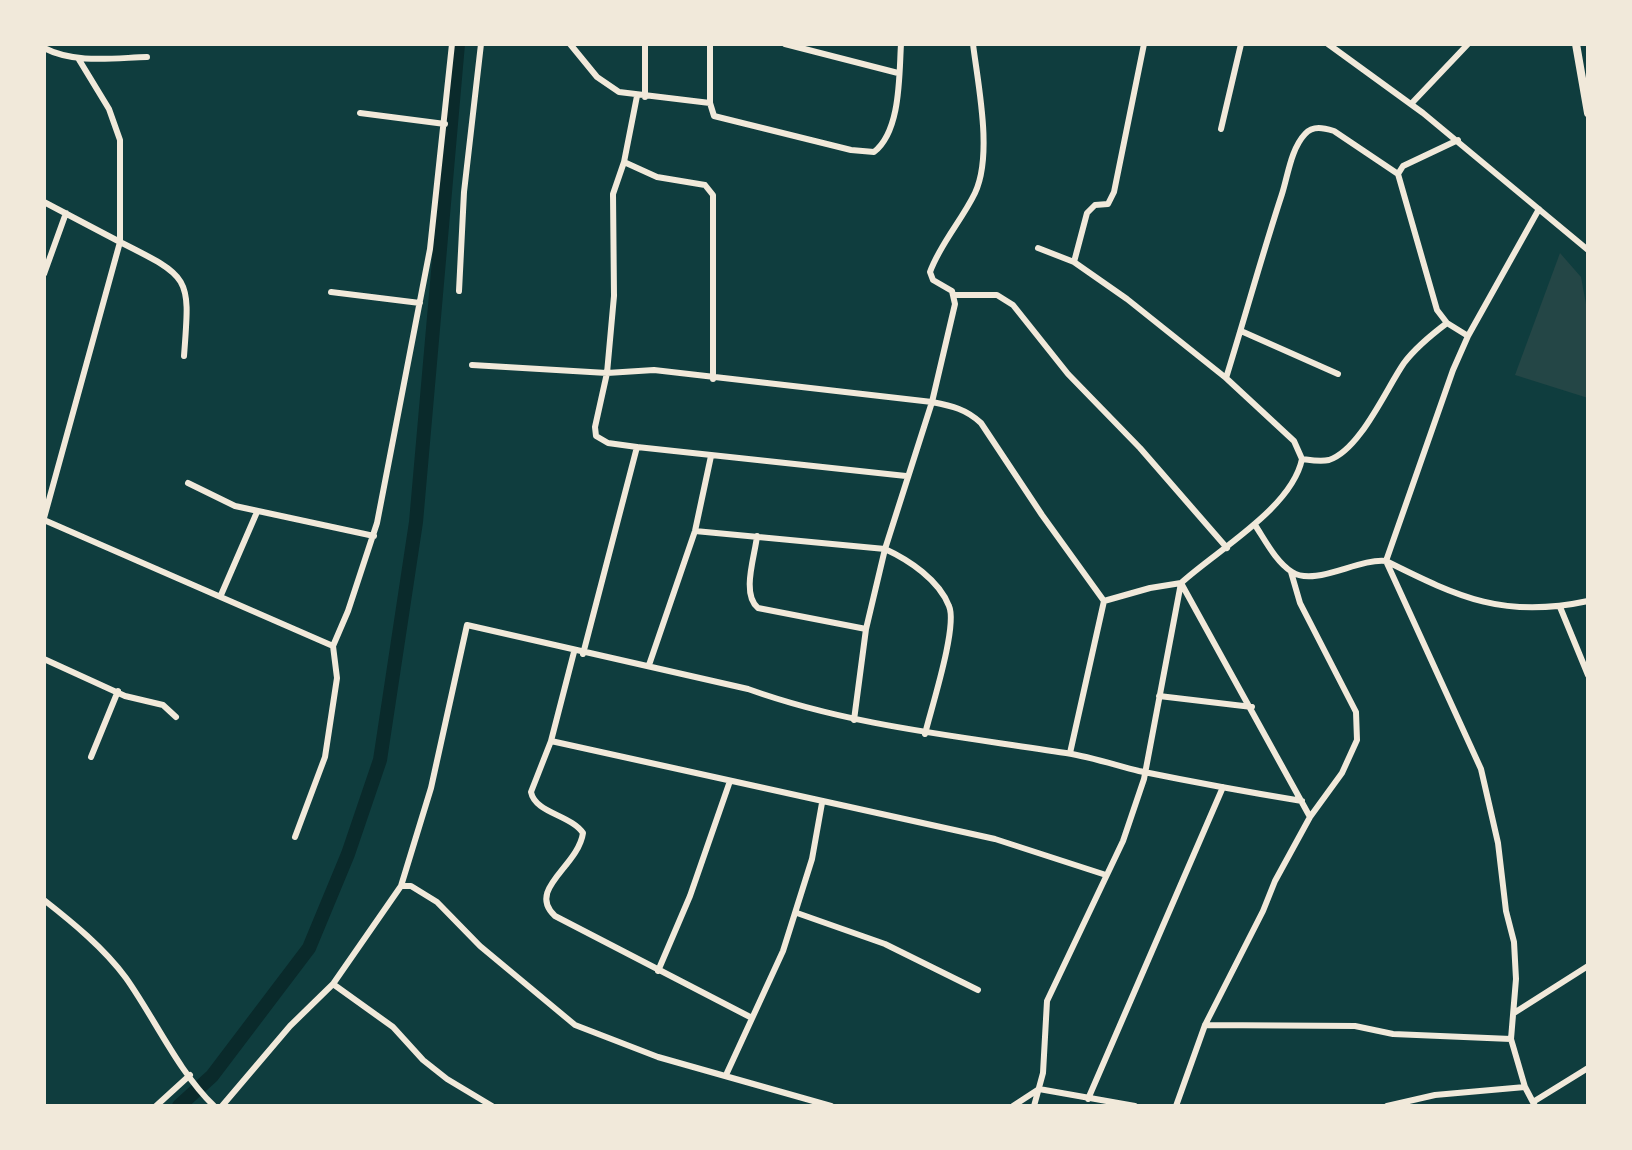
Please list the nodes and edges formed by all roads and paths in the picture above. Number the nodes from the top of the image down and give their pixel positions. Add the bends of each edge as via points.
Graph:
1 (452, 44) edge
2 (481, 44) edge
3 (570, 44) edge
4 (645, 44) edge
5 (710, 44) edge
6 (785, 44) edge
7 (901, 44) edge
8 (973, 44) edge
9 (1144, 44) edge
10 (1241, 44) edge
11 (1328, 44) edge
12 (1468, 44) edge
13 (1576, 44) edge
14 (814, 47) edge
15 (44, 48) edge
16 (147, 57) dead end
17 (78, 58) junction
18 (898, 73) junction
19 (641, 96) junction
20 (710, 103) junction
21 (1411, 104) junction
22 (360, 113) dead end
23 (1588, 113) edge
24 (445, 124) junction
25 (1221, 129) dead end
26 (1458, 141) junction
27 (624, 162) junction
28 (1398, 174) junction
29 (44, 202) edge
30 (1539, 209) junction
31 (66, 213) junction
32 (120, 242) junction
33 (1038, 248) dead end
34 (1588, 250) edge
35 (1074, 262) junction
36 (44, 274) edge
37 (459, 291) dead end
38 (331, 292) dead end
39 (955, 295) junction
40 (420, 303) junction
41 (1447, 323) junction
42 (1241, 331) junction
43 (1468, 335) junction
44 (184, 356) dead end
45 (472, 365) dead end
46 (607, 373) junction
47 (1338, 374) dead end
48 (1226, 378) junction
49 (713, 379) junction
50 (933, 402) junction
51 (637, 447) junction
52 (711, 456) junction
53 (1302, 459) junction
54 (906, 476) junction
55 (188, 483) dead end
56 (257, 512) junction
57 (44, 519) edge
58 (1255, 525) junction
59 (695, 531) junction
60 (374, 536) junction
61 (758, 536) junction
62 (1227, 548) junction
63 (884, 549) junction
64 (1386, 561) junction
65 (1291, 572) junction
66 (1181, 583) junction
67 (221, 595) junction
68 (1104, 601) junction
69 (1588, 601) edge
70 (1560, 607) junction
71 (866, 629) junction
72 (333, 646) junction
73 (575, 652) junction
74 (583, 654) junction
75 (44, 659) edge
76 (649, 665) junction
77 (1588, 675) edge
78 (118, 691) junction
79 (1159, 696) junction
80 (1252, 708) junction
81 (176, 717) dead end
82 (855, 720) junction
83 (925, 734) junction
84 (551, 741) junction
85 (1070, 753) junction
86 (91, 757) dead end
87 (1145, 772) junction
88 (730, 781) junction
89 (1223, 788) junction
90 (1302, 801) junction
91 (822, 803) junction
92 (1310, 817) junction
93 (295, 837) dead end
94 (1106, 875) junction
95 (401, 886) junction
96 (44, 900) edge
97 (797, 912) junction
98 (1588, 966) edge
99 (658, 971) junction
100 (333, 984) junction
101 (978, 990) dead end
102 (1514, 1013) junction
103 (752, 1018) junction
104 (1205, 1025) junction
105 (1511, 1039) junction
106 (1588, 1068) edge
107 (726, 1075) junction
108 (192, 1078) junction
109 (1525, 1087) junction
110 (1039, 1089) junction
111 (1088, 1099) junction
112 (1534, 1104) edge
113 (212, 1105) edge
114 (156, 1106) edge
115 (222, 1106) edge
116 (492, 1106) edge
117 (831, 1106) edge
118 (1013, 1106) edge
119 (1034, 1106) edge
120 (1135, 1106) edge
121 (1176, 1106) edge
122 (1390, 1106) edge

1 - 24 street
2 - 37 street via 464,191
3 - 19 street via 607,86
4 - 19 street
5 - 20 street
6 - 14 street
7 - 18 street
8 - 39 street via 981,175 930,272 933,280
9 - 35 street via 1114,192 1108,204 1095,205 1087,213
10 - 25 street
11 - 21 street
12 - 21 street
13 - 23 street
14 - 18 street
15 - 17 street
16 - 17 street
17 - 32 street via 109,108 120,140
18 - 20 street via 887,135 874,152 721,119 714,116
19 - 20 street
19 - 27 street
21 - 26 street
22 - 24 street
24 - 40 street
26 - 28 street via 1404,166
26 - 30 street
27 - 46 street via 612,194 614,296
27 - 49 street via 657,177 705,185 713,195
28 - 41 street via 1431,295
28 - 42 street via 1334,131 1312,129 1305,135 1289,171
29 - 31 street
30 - 34 street
30 - 43 street
31 - 32 street
31 - 36 street
32 - 44 street via 166,265 182,283 188,299
32 - 57 street
33 - 35 street
35 - 48 street
38 - 40 street
39 - 50 street
39 - 62 street via 997,295 1013,305 1068,374
40 - 60 street
41 - 43 street
41 - 53 street via 1404,363 1345,449 1329,460
42 - 47 street
42 - 48 street
43 - 64 street via 1430,429
45 - 46 street
46 - 49 street via 654,370
46 - 51 street via 596,436 608,443
48 - 53 street via 1294,441
49 - 50 street
50 - 54 street
50 - 68 street via 957,407 981,423
51 - 52 street
51 - 74 street
52 - 54 street
52 - 59 street
53 - 58 street via 1296,477
54 - 63 street
55 - 56 street
56 - 60 street
56 - 67 street
57 - 67 street
58 - 62 street
58 - 65 street
59 - 61 street
59 - 76 street
60 - 72 street
61 - 63 street
61 - 71 street via 749,593 758,608
62 - 66 street
63 - 71 street
63 - 83 street via 925,575 950,608 951,628
64 - 65 street via 1365,561 1323,574
64 - 70 street via 1457,595 1493,606
64 - 102 street via 1481,769 1514,942
65 - 92 street via 1300,604 1359,725 1342,774
66 - 68 street
66 - 79 street
66 - 80 street
67 - 72 street
68 - 85 street
69 - 70 street
70 - 77 street
71 - 82 street
72 - 93 street via 337,678 325,757
73 - 74 street
73 - 84 street
73 - 95 street via 467,625 431,788
74 - 76 street
75 - 78 street
76 - 82 street
78 - 81 street via 163,705
78 - 86 street
79 - 80 street
79 - 87 street
80 - 90 street
82 - 83 street
83 - 85 street
84 - 88 street
84 - 99 street via 533,782 532,799 583,832 576,855 547,889 546,908
85 - 87 street
87 - 89 street
87 - 94 street via 1123,841
88 - 91 street
88 - 99 street
89 - 90 street
89 - 111 street
90 - 92 street
91 - 94 street via 995,839
91 - 97 street
92 - 104 street
94 - 110 street via 1047,1001
95 - 100 street
95 - 107 street via 411,886 430,897 480,946 575,1025 658,1057
96 - 108 street via 124,975
97 - 101 street via 885,944
97 - 103 street
98 - 102 street
99 - 103 street
100 - 115 street via 290,1026
100 - 116 street via 393,1027 447,1079
102 - 105 street
103 - 107 street
104 - 105 street via 1355,1026 1393,1034
104 - 121 street
105 - 109 street
106 - 112 street
107 - 117 street
108 - 113 street
108 - 114 street
109 - 112 street
109 - 122 street via 1435,1095
110 - 111 street
110 - 118 street
110 - 119 street
111 - 120 street

